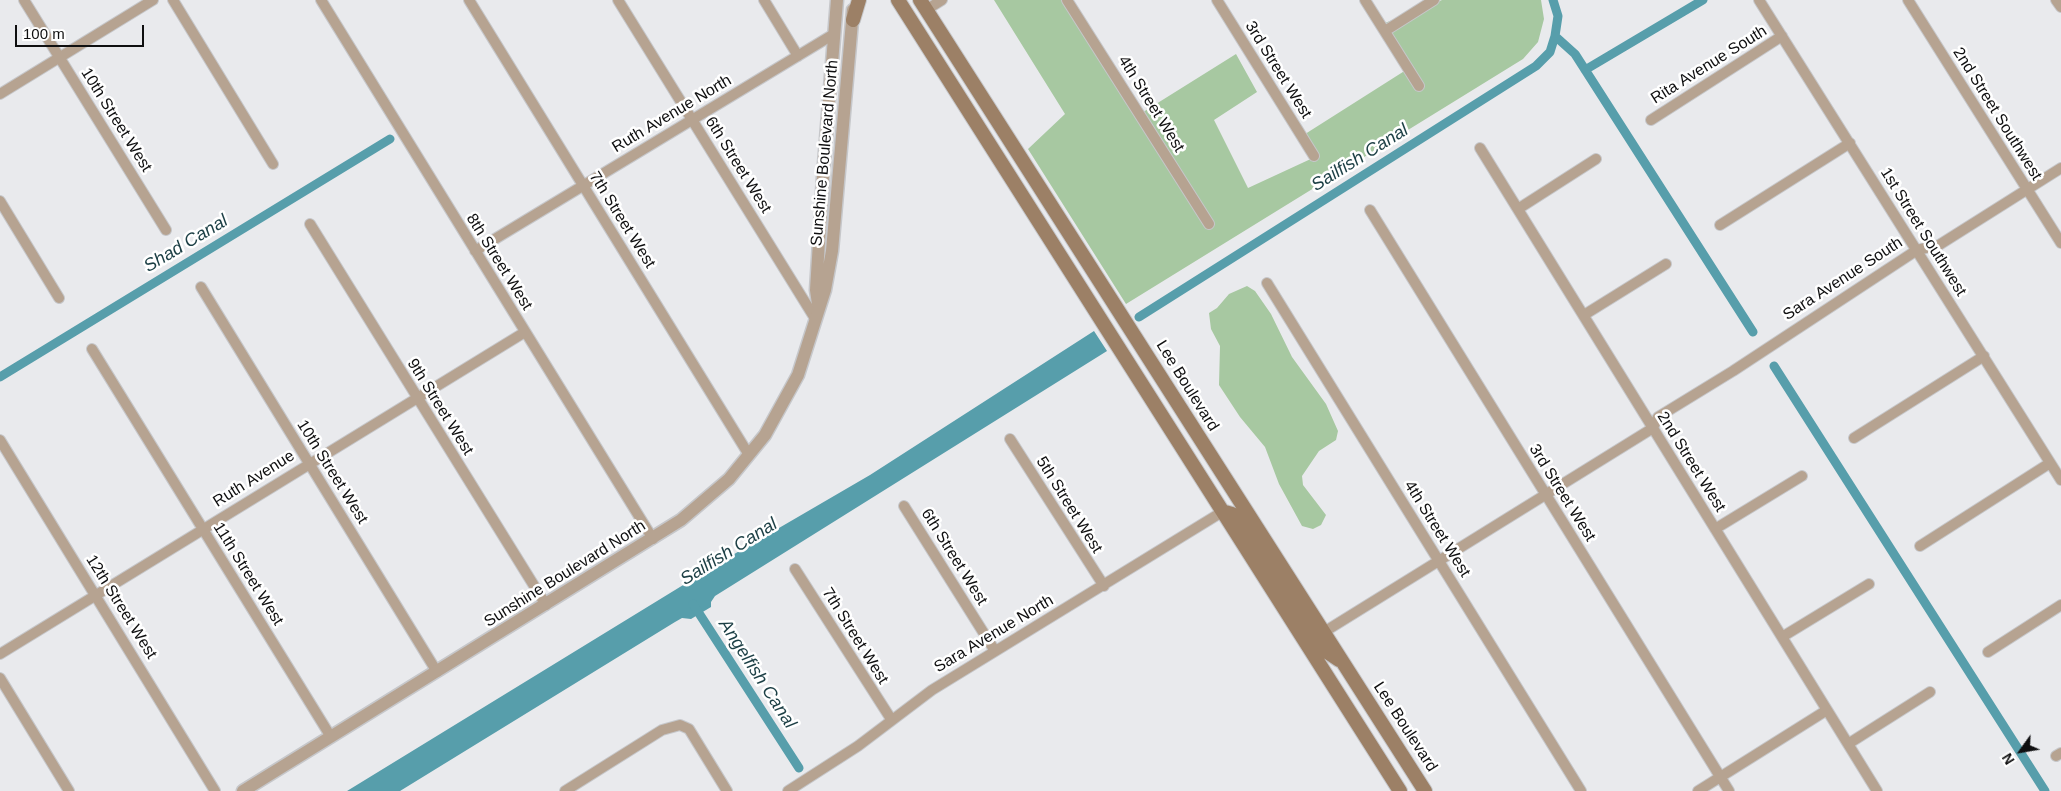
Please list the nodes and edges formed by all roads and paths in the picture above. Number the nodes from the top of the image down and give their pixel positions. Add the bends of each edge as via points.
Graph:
1 (24, 0) edge
2 (153, 0) edge
3 (173, 0) edge
4 (321, 0) edge
5 (469, 0) edge
6 (618, 0) edge
7 (764, 0) edge
8 (836, 0) edge
9 (854, 0) edge
10 (859, 0) edge
11 (890, 0) edge
12 (942, 0) edge
13 (1068, 0) edge
14 (1217, 0) edge
15 (1365, 0) edge
16 (1434, 0) edge
17 (1760, 0) edge
18 (1908, 0) edge
19 (2056, 0) edge
20 (923, 5) edge
21 (901, 6) edge
22 (2061, 7) edge
23 (853, 20) junction
24 (1385, 31) junction
25 (834, 34) junction
26 (1782, 36) junction
27 (798, 56) junction
28 (59, 57) junction
29 (1419, 86) dead end
30 (0, 94) edge
31 (692, 120) junction
32 (1651, 120) dead end
33 (1850, 144) junction
34 (1480, 148) dead end
35 (1314, 156) dead end
36 (1596, 159) dead end
37 (273, 164) dead end
38 (840, 165) junction
39 (2061, 168) edge
40 (823, 177) junction
41 (583, 186) junction
42 (2027, 189) junction
43 (0, 201) edge
44 (1518, 209) junction
45 (1370, 210) dead end
46 (310, 224) dead end
47 (1209, 224) dead end
48 (1720, 225) dead end
49 (166, 230) dead end
50 (2061, 243) edge
51 (1917, 250) junction
52 (475, 251) junction
53 (832, 252) junction
54 (1666, 264) dead end
55 (1267, 283) dead end
56 (201, 287) dead end
57 (59, 298) dead end
58 (819, 307) junction
59 (1584, 314) junction
60 (816, 320) junction
61 (525, 332) junction
62 (92, 349) dead end
63 (1984, 356) junction
64 (417, 397) junction
65 (1653, 428) junction
66 (1854, 438) dead end
67 (1010, 439) dead end
68 (0, 440) edge
69 (749, 455) junction
70 (309, 463) junction
71 (2050, 463) junction
72 (1802, 476) dead end
73 (2061, 480) edge
74 (1546, 495) junction
75 (904, 506) dead end
76 (1222, 512) junction
77 (203, 529) junction
78 (1715, 529) junction
79 (653, 539) junction
80 (1920, 546) dead end
81 (1439, 561) junction
82 (795, 569) dead end
83 (1869, 584) dead end
84 (1104, 586) junction
85 (95, 595) junction
86 (546, 605) junction
87 (2061, 605) edge
88 (1324, 632) junction
89 (1782, 637) junction
90 (995, 651) junction
91 (1988, 652) dead end
92 (0, 654) edge
93 (1342, 662) junction
94 (437, 672) junction
95 (0, 678) edge
96 (1930, 692) dead end
97 (1827, 710) junction
98 (891, 719) junction
99 (331, 737) junction
100 (1848, 744) junction
101 (1720, 778) junction
102 (69, 791) edge
103 (215, 791) edge
104 (243, 791) edge
105 (565, 791) edge
106 (727, 791) edge
107 (788, 791) edge
108 (1400, 791) edge
109 (1424, 791) edge
110 (1581, 791) edge
111 (1698, 791) edge
112 (1729, 791) edge
113 (1877, 791) edge

1 - 28 street, 10th Street West
2 - 28 street
3 - 37 street
4 - 52 street, 8th Street West
5 - 41 street, 7th Street West
6 - 31 street, 6th Street West
7 - 27 street
8 - 25 street, Sunshine Boulevard North
9 - 23 street, Sunshine Boulevard North
10 - 23 main road
11 - 21 main road
12 - 20 street
13 - 47 street, 4th Street West
14 - 35 street, 3rd Street West
15 - 24 street
16 - 24 street
17 - 26 street, 1st Street Southwest
18 - 42 street, 2nd Street Southwest
19 - 22 street
20 - 88 main road, Lee Boulevard
21 - 76 main road
23 - 38 street, Sunshine Boulevard North
24 - 29 street
25 - 27 street, Ruth Avenue North
25 - 40 street, Sunshine Boulevard North
26 - 32 street, Rita Avenue South
26 - 33 street, 1st Street Southwest
27 - 31 street, Ruth Avenue North
28 - 30 street
28 - 49 street, 10th Street West
31 - 41 street, Ruth Avenue North
31 - 60 street, 6th Street West
33 - 48 street
33 - 51 street, 1st Street Southwest
34 - 44 street, 2nd Street West
36 - 44 street
38 - 40 street
38 - 53 street, Sunshine Boulevard North
39 - 42 street, Sara Avenue South
40 - 53 street via 830,184 828,238
40 - 58 street, Sunshine Boulevard North via 816,290
41 - 52 street, Ruth Avenue North
41 - 69 street, 7th Street West
42 - 50 street, 2nd Street Southwest
42 - 51 street, Sara Avenue South via 1939,245
43 - 57 street
44 - 59 street, 2nd Street West
45 - 74 street, 3rd Street West
46 - 64 street, 9th Street West
51 - 63 street, 1st Street Southwest
51 - 65 street, Sara Avenue South via 1658,417
52 - 61 street, 8th Street West
53 - 58 street, Sunshine Boulevard North
54 - 59 street
55 - 81 street, 4th Street West
56 - 70 street, 10th Street West
58 - 60 street, Sunshine Boulevard North
59 - 65 street, 2nd Street West
60 - 69 street, Sunshine Boulevard North via 806,355 788,396
61 - 64 street, Ruth Avenue
61 - 79 street, 8th Street West
62 - 77 street, 11th Street West
63 - 66 street
63 - 71 street, 1st Street Southwest
64 - 70 street, Ruth Avenue
64 - 86 street, 9th Street West
65 - 74 street
65 - 78 street, 2nd Street West
67 - 84 street, 5th Street West
68 - 85 street, 12th Street West
69 - 79 street, Sunshine Boulevard North via 708,499
70 - 77 street, Ruth Avenue
70 - 94 street, 10th Street West
71 - 73 street, 1st Street Southwest
71 - 80 street
72 - 78 street
74 - 81 street
74 - 101 street, 3rd Street West
75 - 90 street, 6th Street West
76 - 84 street, Sara Avenue North
76 - 93 main road via 1232,514 1243,526 1321,648
76 - 108 main road
77 - 85 street, Ruth Avenue
77 - 99 street, 11th Street West
78 - 89 street, 2nd Street West
79 - 86 street, Sunshine Boulevard North
81 - 88 street
81 - 110 street, 4th Street West
82 - 98 street, 7th Street West
83 - 89 street
84 - 90 street, Sara Avenue North
85 - 92 street, Ruth Avenue
85 - 103 street, 12th Street West
86 - 94 street, Sunshine Boulevard North
87 - 91 street
88 - 93 main road, Lee Boulevard
89 - 97 street, 2nd Street West
90 - 98 street, Sara Avenue North
93 - 109 main road, Lee Boulevard
94 - 99 street, Sunshine Boulevard North
95 - 102 street
96 - 100 street
97 - 100 street, 2nd Street West
97 - 101 street
98 - 107 street, Sara Avenue North via 858,746
99 - 104 street, Sunshine Boulevard North
100 - 113 street, 2nd Street West
101 - 111 street
101 - 112 street, 3rd Street West
105 - 106 street via 662,730 680,725 689,729

